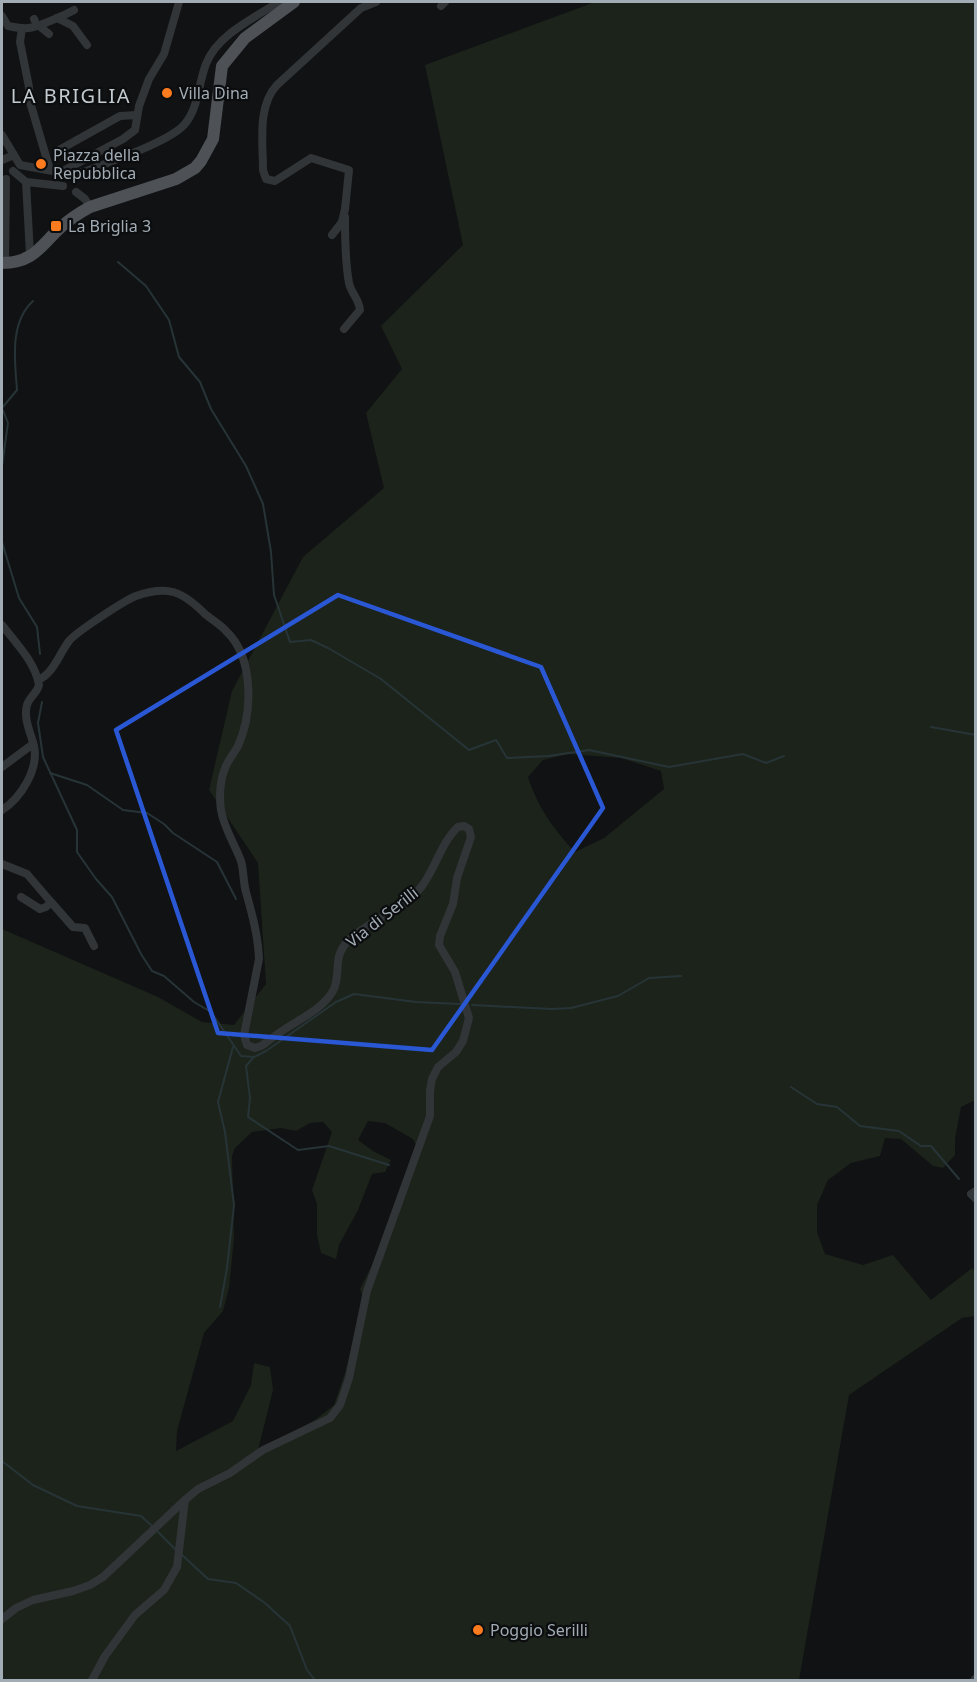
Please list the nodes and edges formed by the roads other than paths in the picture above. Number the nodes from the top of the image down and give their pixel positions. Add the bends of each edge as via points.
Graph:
1 (179, 2) edge
2 (279, 2) edge
3 (294, 2) edge
4 (376, 2) edge
5 (74, 10) dead end
6 (2, 16) edge
7 (59, 19) junction
8 (36, 21) junction
9 (20, 28) junction
10 (5, 29) edge
11 (49, 34) dead end
12 (87, 45) dead end
13 (137, 115) junction
14 (2, 135) edge
15 (59, 150) dead end
16 (12, 153) junction
17 (2, 160) edge
18 (20, 165) junction
19 (50, 170) junction
20 (13, 171) junction
21 (69, 172) junction
22 (24, 179) junction
23 (4, 181) edge
24 (63, 186) dead end
25 (76, 192) dead end
26 (90, 207) junction
27 (345, 209) junction
28 (332, 235) dead end
29 (28, 259) junction
30 (3, 263) edge
31 (344, 329) dead end
32 (2, 625) edge
33 (38, 680) junction
34 (33, 744) junction
35 (2, 767) edge
36 (2, 810) edge
37 (2, 864) edge
38 (21, 897) dead end
39 (51, 902) junction
40 (94, 946) dead end
41 (975, 1191) edge
42 (975, 1199) edge
43 (185, 1500) junction
44 (2, 1619) edge
45 (92, 1680) edge

1 - 13 street via 164,54 148,79
2 - 21 street via 231,34 211,55 193,111 183,126 169,136 84,172
3 - 26 main road via 245,38 227,59 220,74 213,139 195,168 176,179
4 - 27 street via 362,8 272,91 265,105 266,179 275,181 311,158 345,168 349,170
5 - 7 street
6 - 10 street
7 - 8 street
7 - 12 street via 73,26
8 - 9 street via 31,29
8 - 11 street
9 - 10 street
9 - 19 street via 30,102
13 - 15 street via 120,116
13 - 21 street via 135,130
14 - 16 street
16 - 17 street
16 - 18 street
18 - 19 street
18 - 20 street
19 - 21 street
20 - 22 street
20 - 23 street
22 - 24 street
22 - 29 street
23 - 30 street
25 - 26 street
26 - 29 main road via 61,227
27 - 28 street via 342,222
27 - 31 street via 349,284 360,309
29 - 30 main road
32 - 33 street via 29,660
33 - 34 street via 37,692 27,706
33 - 43 street, Via di Serilli via 52,668 72,638 135,596 166,590 194,602 227,631 242,653 249,678 246,710 241,739 222,781 220,808 241,863 259,947 244,1035 250,1047 261,1046 321,1004 334,990 336,961 346,942 414,894 454,831 464,826 471,837 439,945 455,972 469,1018 463,1041 432,1079 430,1116 423,1141 368,1291 340,1405 330,1418 263,1450
34 - 35 street
34 - 36 street via 34,765 27,780
37 - 39 street via 27,874
38 - 39 street via 40,909
39 - 40 street via 73,927 85,928
41 - 42 street via 971,1194
43 - 44 street via 103,1577 90,1585 33,1600
43 - 45 street via 177,1567 164,1590 135,1615

